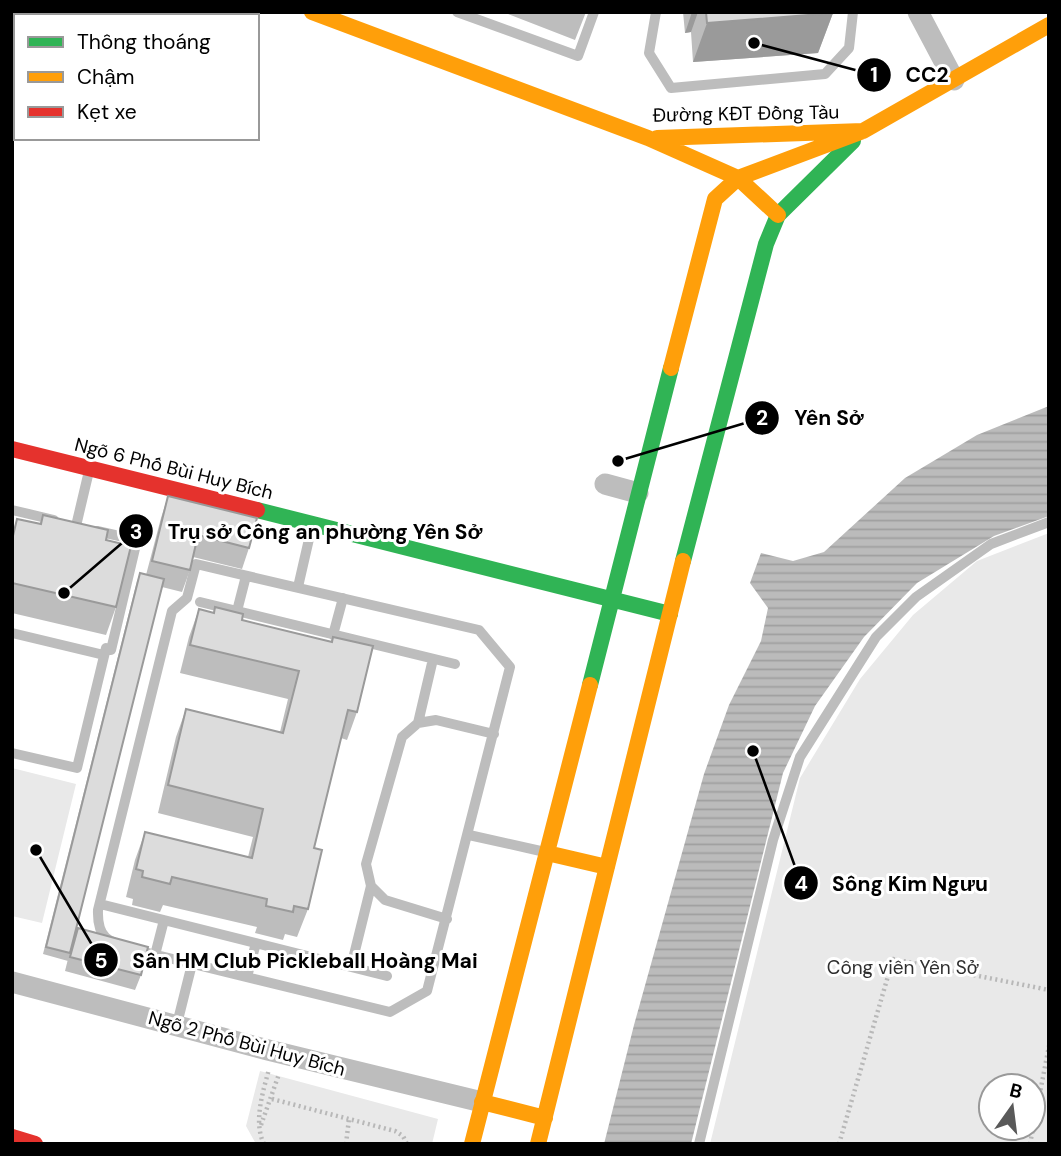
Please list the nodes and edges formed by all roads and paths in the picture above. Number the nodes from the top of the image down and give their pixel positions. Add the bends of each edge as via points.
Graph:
1 (312, 12) edge
2 (457, 12) edge
3 (594, 12) edge
4 (656, 12) edge
5 (853, 12) edge
6 (918, 12) edge
7 (361, 21) edge
8 (1049, 25) edge
9 (954, 80) junction
10 (863, 131) junction
11 (648, 138) junction
12 (738, 178) junction
13 (727, 202) junction
14 (778, 215) junction
15 (12, 449) edge
16 (90, 469) junction
17 (605, 484) dead end
18 (638, 493) junction
19 (12, 510) edge
20 (1049, 522) edge
21 (313, 524) junction
22 (76, 526) junction
23 (246, 576) junction
24 (298, 587) junction
25 (343, 598) junction
26 (611, 598) junction
27 (200, 602) dead end
28 (237, 611) junction
29 (670, 614) junction
30 (12, 632) edge
31 (333, 635) junction
32 (104, 655) junction
33 (433, 659) junction
34 (455, 664) dead end
35 (418, 723) junction
36 (494, 734) junction
37 (12, 753) edge
38 (469, 835) junction
39 (547, 853) junction
40 (607, 867) junction
41 (371, 886) junction
42 (100, 904) junction
43 (447, 919) junction
44 (164, 920) junction
45 (256, 943) junction
46 (155, 955) junction
47 (192, 964) junction
48 (351, 967) junction
49 (387, 976) dead end
50 (247, 977) junction
51 (12, 982) edge
52 (1049, 990) edge
53 (177, 1024) junction
54 (1049, 1046) edge
55 (279, 1052) junction
56 (272, 1099) junction
57 (482, 1102) junction
58 (545, 1118) junction
59 (349, 1119) junction
60 (258, 1132) junction
61 (12, 1137) edge
62 (35, 1144) edge
63 (264, 1144) edge
64 (346, 1144) edge
65 (407, 1144) edge
66 (472, 1144) edge
67 (538, 1144) edge
68 (699, 1144) edge
69 (839, 1144) edge
70 (1030, 1144) edge

1 - 7 main road, Đường KĐT Đồng Tàu
2 - 3 lane via 579,56
4 - 5 lane via 649,52 671,88 825,74 849,48
6 - 9 street
7 - 11 main road, Đường KĐT Đồng Tàu
8 - 9 main road, Đường KĐT Đồng Tàu
9 - 10 main road, Đường KĐT Đồng Tàu
10 - 11 main road, Đường KĐT Đồng Tàu
10 - 12 main road
10 - 14 main road
11 - 12 main road
11 - 13 main road via 681,158
12 - 13 main road
12 - 14 main road
13 - 14 main road
13 - 18 main road
14 - 29 main road via 752,293
15 - 16 main road, Ngõ 6 Phố Bùi Huy Bích
16 - 21 main road, Ngõ 6 Phố Bùi Huy Bích
16 - 22 lane
17 - 18 street
18 - 26 main road
19 - 22 lane
20 - 68 lane via 991,544 916,597 876,636 800,757 774,840
21 - 24 lane
21 - 26 main road, Ngõ 6 Phố Bùi Huy Bích
22 - 32 lane via 137,540 111,650 106,648
23 - 24 lane
23 - 28 lane
23 - 42 lane via 196,564 187,598 172,611
24 - 25 lane
25 - 31 lane
25 - 36 lane via 479,630 510,667
26 - 29 main road, Ngõ 6 Phố Bùi Huy Bích
26 - 39 main road
27 - 28 lane
28 - 31 lane
29 - 40 main road
30 - 32 lane
31 - 33 lane
32 - 37 lane via 77,768
33 - 34 lane
33 - 35 lane
35 - 36 lane via 436,720
35 - 41 lane via 402,737 366,864
36 - 38 lane
38 - 39 lane
38 - 43 lane
39 - 40 main road
39 - 57 main road
40 - 58 main road
41 - 43 lane via 385,900
41 - 48 lane
42 - 44 lane
42 - 46 lane via 98,924 103,935 114,944
43 - 50 lane via 427,991 390,1012
44 - 45 lane
44 - 46 lane
45 - 48 lane
45 - 50 lane
46 - 47 lane
47 - 50 lane
47 - 53 lane
48 - 49 lane
51 - 53 street, Ngõ 2 Phố Bùi Huy Bích
52 - 69 path via 894,959
53 - 55 street, Ngõ 2 Phố Bùi Huy Bích
54 - 70 path
55 - 56 path
55 - 57 street, Ngõ 2 Phố Bùi Huy Bích
55 - 60 path via 262,1097
56 - 59 path
56 - 60 path
57 - 58 main road
57 - 66 main road
58 - 67 main road
59 - 64 path
59 - 65 path via 395,1131
60 - 63 path
61 - 62 main road

